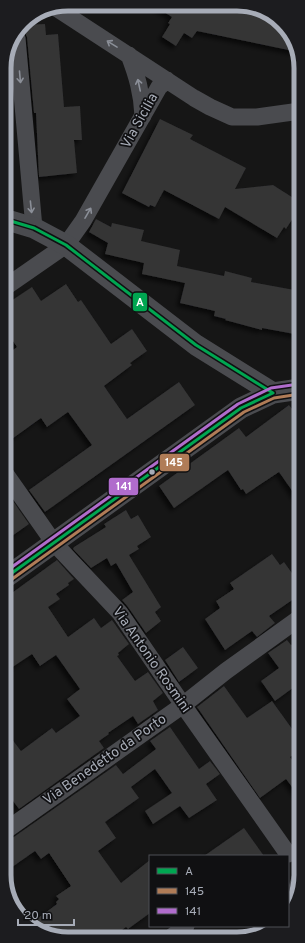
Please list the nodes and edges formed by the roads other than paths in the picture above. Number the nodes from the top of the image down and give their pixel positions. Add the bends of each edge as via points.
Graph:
1 (61, 11) edge
2 (17, 44) edge
3 (129, 55) junction
4 (167, 80) junction
5 (294, 112) edge
6 (142, 116) junction
7 (11, 221) edge
8 (34, 228) junction
9 (66, 245) junction
10 (11, 283) edge
11 (294, 391) edge
12 (273, 393) junction
13 (11, 482) edge
14 (54, 543) junction
15 (11, 574) edge
16 (294, 621) edge
17 (183, 705) junction
18 (11, 827) edge
19 (292, 854) edge

3 -> 1 street
2 -> 8 street
3 - 4 street
6 -> 3 street via 142,97
4 - 5 street, Via Sicilia via 210,107 232,117 258,117
4 - 6 street, Via Sicilia via 159,87
9 -> 6 street, Via Sicilia via 83,221
7 - 8 street
8 - 9 street
9 - 10 street, Via Sicilia
9 - 12 street via 196,345
11 - 12 street
12 - 14 street via 241,408
13 - 14 street, Via Antonio Rosmini
14 - 15 street
14 - 17 street, Via Antonio Rosmini via 120,613
16 - 17 street, Via Benedetto da Porto
17 - 18 street, Via Benedetto da Porto
17 - 19 street, Via Antonio Rosmini

